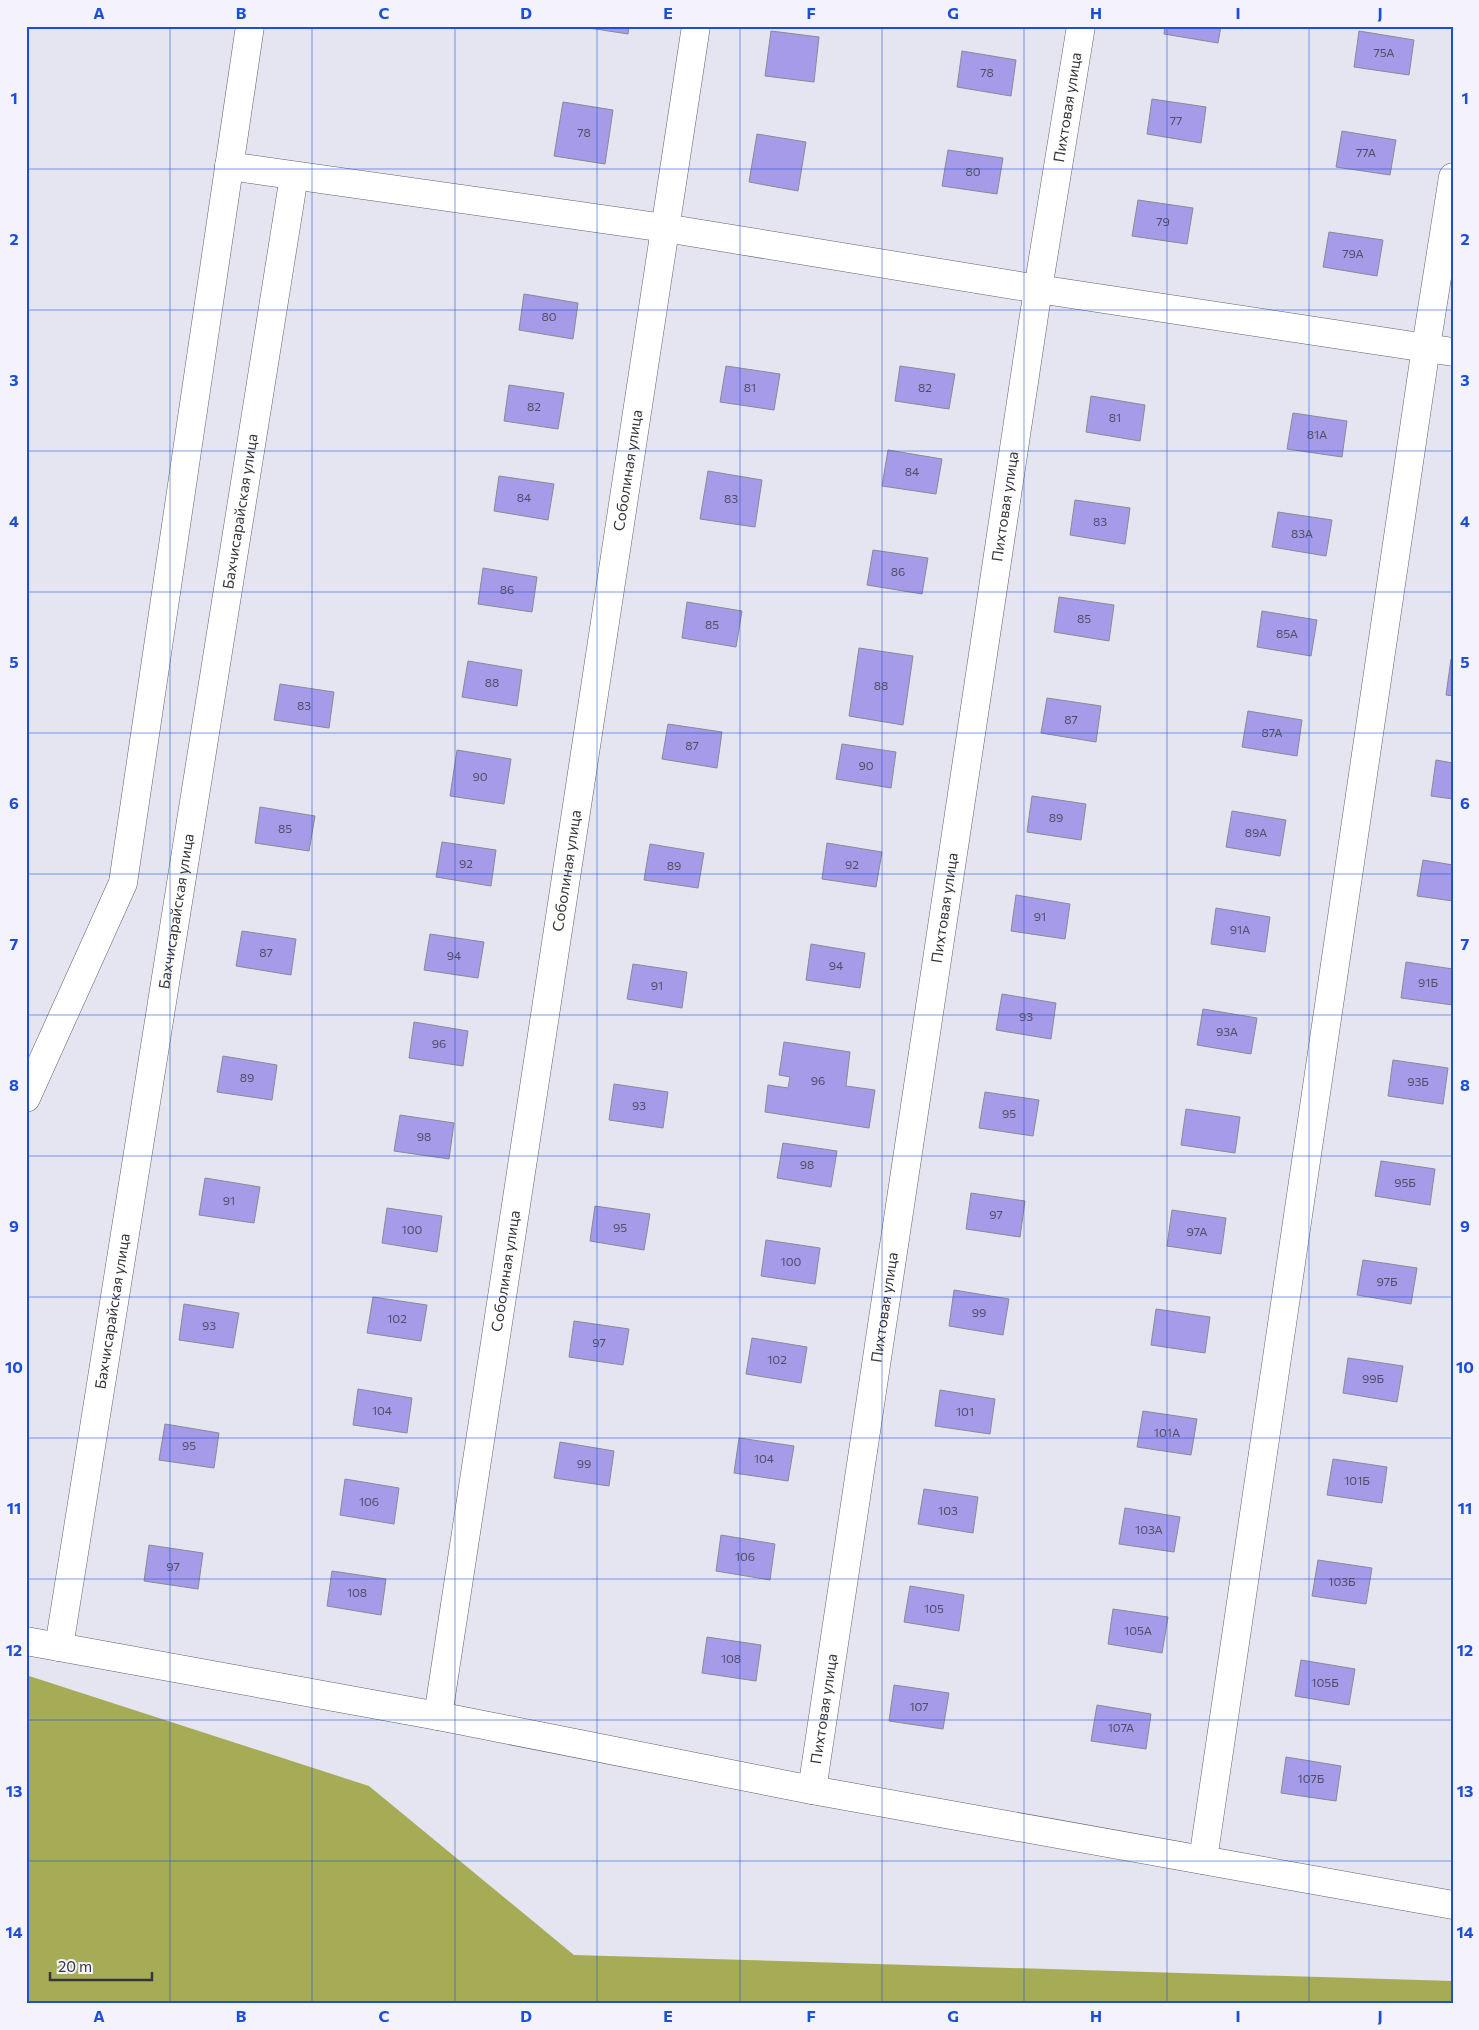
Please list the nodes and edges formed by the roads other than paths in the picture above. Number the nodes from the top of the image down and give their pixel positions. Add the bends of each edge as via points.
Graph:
1 (250, 26) edge
2 (696, 26) edge
3 (1081, 26) edge
4 (230, 166) junction
5 (294, 176) junction
6 (1453, 177) edge
7 (665, 228) junction
8 (1038, 289) junction
9 (1426, 347) junction
10 (1453, 352) edge
11 (26, 1098) edge
12 (26, 1641) edge
13 (58, 1647) junction
14 (438, 1716) junction
15 (812, 1790) junction
16 (1203, 1860) junction
17 (1453, 1905) edge

1 - 4 street
2 - 7 street, Соболиная улица
3 - 8 street, Пихтовая улица
4 - 5 street
4 - 11 street via 123,883
5 - 7 street
5 - 13 street, Бахчисарайская улица
6 - 9 street
7 - 8 street
7 - 14 street, Соболиная улица
8 - 9 street
8 - 15 street, Пихтовая улица
9 - 10 street
9 - 16 street
12 - 13 street
13 - 14 street
14 - 15 street
15 - 16 street
16 - 17 street

